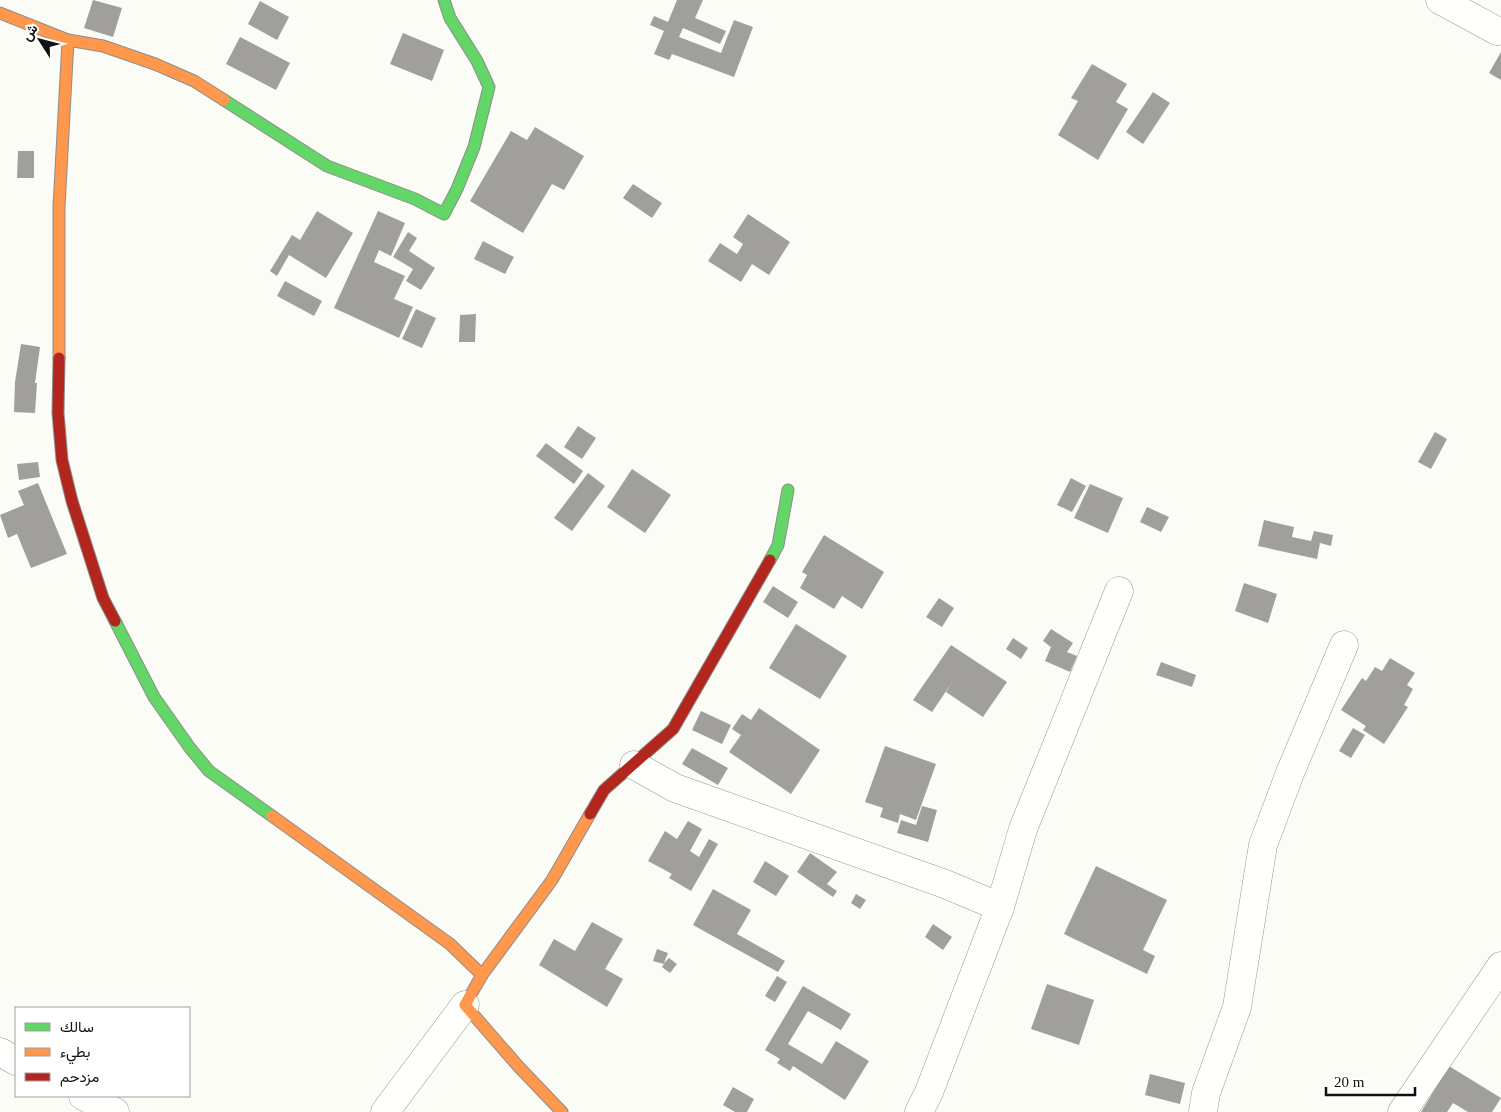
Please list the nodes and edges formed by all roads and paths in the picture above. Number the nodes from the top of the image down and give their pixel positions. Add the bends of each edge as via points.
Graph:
1 (444, 0) edge
2 (1440, 0) edge
3 (0, 13) edge
4 (1497, 31) dead end
5 (68, 40) junction
6 (788, 490) dead end
7 (1118, 591) dead end
8 (1344, 645) dead end
9 (634, 765) junction
10 (1000, 907) junction
11 (1501, 966) edge
12 (482, 975) junction
13 (465, 1005) junction
14 (0, 1052) edge
15 (15, 1060) edge
16 (85, 1097) edge
17 (115, 1112) edge
18 (385, 1112) edge
19 (562, 1112) edge
20 (919, 1112) edge
21 (1203, 1112) edge
22 (1402, 1112) edge

1 - 5 street via 450,18 477,61 488,87 474,147 444,214 327,166 194,82 103,46
2 - 4 street
3 - 5 street
5 - 12 street via 59,207 58,413 62,460 103,598 154,697 209,771 450,944
6 - 9 street via 778,545 673,729
7 - 10 street via 1023,829
8 - 21 street via 1263,844 1237,1006 1206,1093
9 - 10 street via 675,788 945,884
9 - 12 street via 604,790 552,880
10 - 20 street
11 - 22 street
12 - 13 street
13 - 18 street
13 - 19 street
14 - 15 street
16 - 17 street

